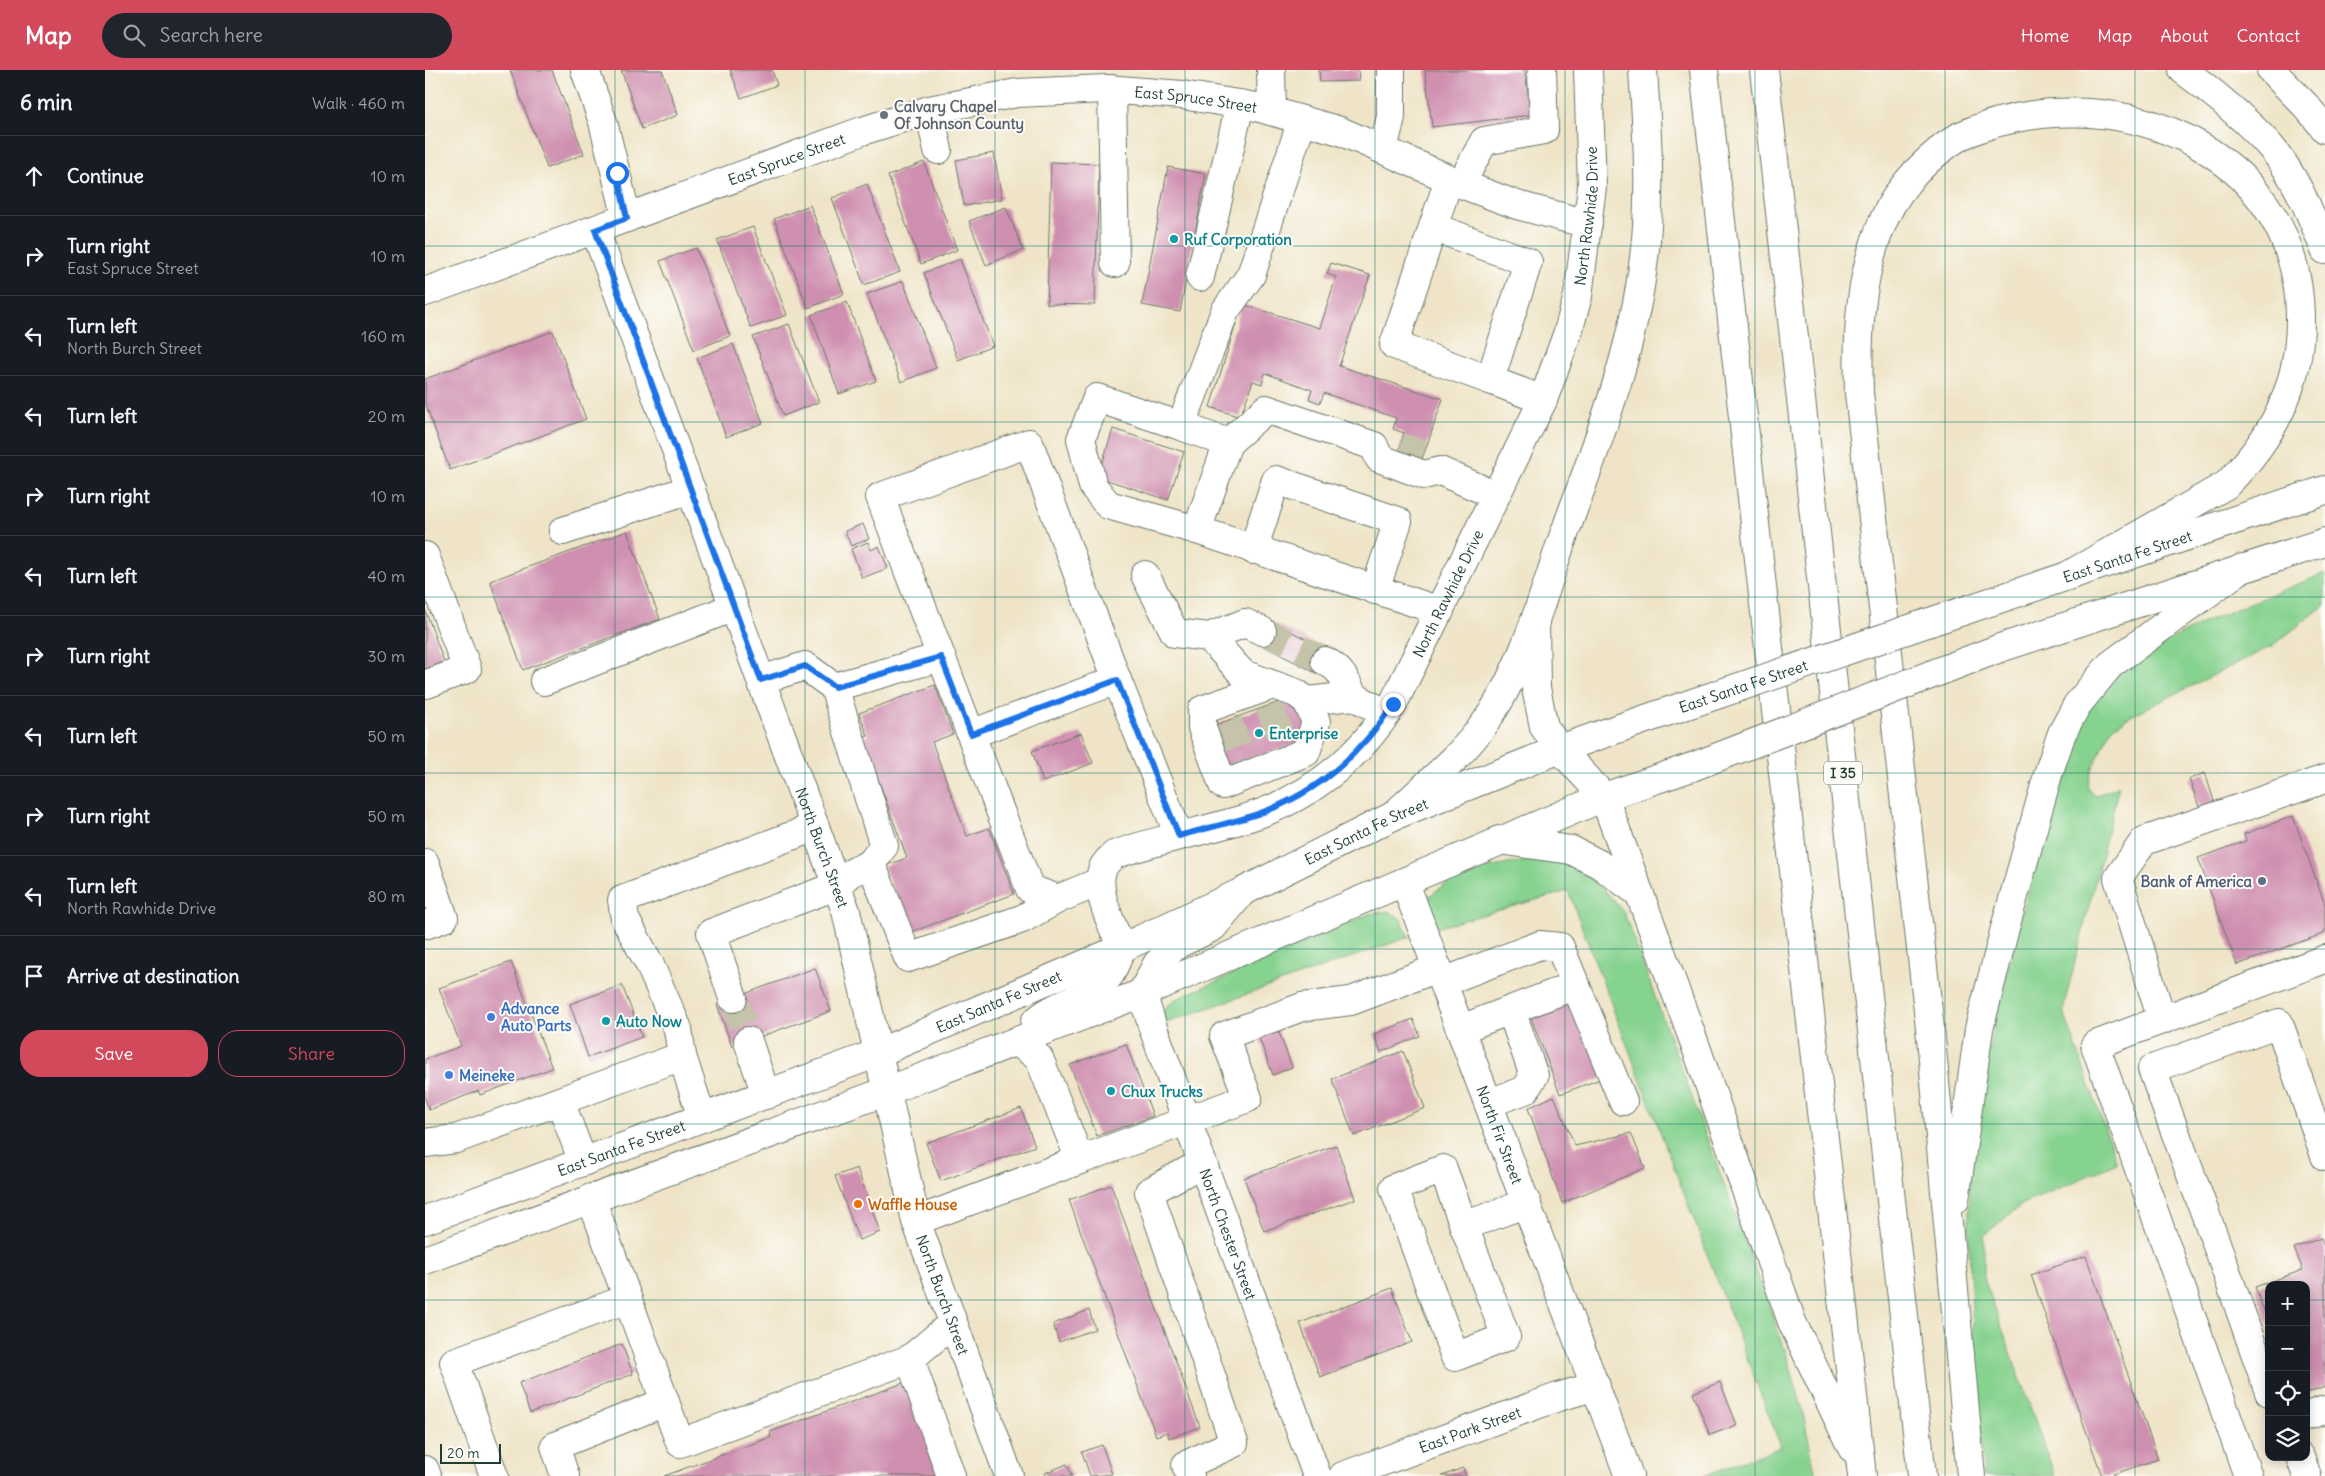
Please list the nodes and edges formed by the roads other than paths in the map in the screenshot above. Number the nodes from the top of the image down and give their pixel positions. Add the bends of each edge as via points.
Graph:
1 (585, 70) edge
2 (1271, 70) edge
3 (1391, 70) edge
4 (1542, 70) edge
5 (1588, 70) edge
6 (1643, 70) edge
7 (1704, 70) edge
8 (1764, 70) edge
9 (2183, 70) edge
10 (2271, 70) edge
11 (1027, 81) edge
12 (1157, 81) edge
13 (1112, 89) junction
14 (1240, 104) junction
15 (929, 110) junction
16 (1272, 111) junction
17 (1302, 120) junction
18 (2325, 129) edge
19 (1383, 149) junction
20 (939, 150) dead end
21 (1455, 181) junction
22 (627, 218) junction
23 (1588, 224) junction
24 (1433, 227) junction
25 (595, 230) junction
26 (2325, 250) edge
27 (1115, 263) dead end
28 (1200, 276) dead end
29 (425, 292) edge
30 (1490, 380) junction
31 (1543, 400) junction
32 (1181, 426) junction
33 (1228, 443) junction
34 (1373, 446) junction
35 (1421, 457) junction
36 (691, 489) junction
37 (2325, 490) edge
38 (1495, 495) junction
39 (1197, 530) junction
40 (563, 531) dead end
41 (2325, 542) edge
42 (1253, 550) junction
43 (425, 556) edge
44 (2242, 568) junction
45 (1145, 575) dead end
46 (2069, 575) junction
47 (1375, 590) junction
48 (734, 606) junction
49 (1439, 611) junction
50 (1535, 621) junction
51 (1262, 631) tunnel mouth
52 (1209, 637) junction
53 (941, 657) junction
54 (1325, 661) tunnel mouth
55 (761, 680) junction
56 (1117, 680) junction
57 (544, 681) dead end
58 (427, 684) dead end
59 (835, 687) junction
60 (1268, 693) junction
61 (1353, 696) junction
62 (1307, 701) junction
63 (1387, 714) junction
64 (971, 734) junction
65 (1560, 749) junction
66 (1287, 753) junction
67 (2325, 780) edge
68 (1309, 790) junction
69 (1604, 797) junction
70 (1393, 816) junction
71 (815, 827) junction
72 (1179, 836) junction
73 (1499, 840) junction
74 (425, 863) edge
75 (871, 863) junction
76 (1099, 882) junction
77 (1405, 883) junction
78 (836, 886) junction
79 (1242, 892) junction
80 (1640, 894) junction
81 (1058, 899) junction
82 (428, 924) dead end
83 (1121, 948) junction
84 (2325, 959) edge
85 (1441, 975) junction
86 (1576, 985) junction
87 (1142, 992) junction
88 (733, 998) tunnel mouth
89 (1511, 1010) junction
90 (2161, 1020) junction
91 (1461, 1029) junction
92 (748, 1041) tunnel mouth
93 (1015, 1041) junction
94 (878, 1053) junction
95 (683, 1056) junction
96 (887, 1090) junction
97 (765, 1095) junction
98 (560, 1101) junction
99 (1623, 1101) dead end
100 (1489, 1103) junction
101 (702, 1118) junction
102 (1187, 1122) junction
103 (425, 1143) edge
104 (2325, 1156) edge
105 (1080, 1160) junction
106 (583, 1162) junction
107 (1203, 1163) junction
108 (591, 1198) junction
109 (1527, 1203) junction
110 (425, 1220) edge
111 (915, 1221) junction
112 (1464, 1226) junction
113 (1949, 1230) junction
114 (425, 1260) edge
115 (627, 1299) junction
116 (953, 1323) junction
117 (910, 1359) junction
118 (2265, 1381) edge
119 (1597, 1386) junction
120 (665, 1402) junction
121 (2325, 1410) edge
122 (2310, 1415) edge
123 (2301, 1461) edge
124 (425, 1470) edge
125 (1861, 1471) edge
126 (1358, 1473) edge
127 (427, 1476) edge
128 (494, 1476) edge
129 (565, 1476) edge
130 (951, 1476) edge
131 (1009, 1476) edge
132 (1189, 1476) edge
133 (1317, 1476) edge
134 (1629, 1476) edge
135 (1922, 1476) edge
136 (1971, 1476) edge
137 (2248, 1476) edge
138 (2307, 1476) edge

1 - 22 main road via 603,122
2 - 16 main road
3 - 19 main road via 1391,117
4 - 21 main road via 1544,130 1485,141
5 - 23 main road, North Rawhide Drive via 1593,162
6 - 50 main road via 1648,201 1645,257 1637,303 1605,418
7 - 125 main road
8 - 135 main road, I 35
9 - 26 main road via 2224,101 2270,146 2300,192
10 - 18 main road
11 - 13 main road, East Spruce Street
11 - 15 main road, East Spruce Street
12 - 13 main road, East Spruce Street
12 - 14 main road, East Spruce Street via 1182,94
13 - 27 main road
14 - 16 main road, East Spruce Street
14 - 28 main road
15 - 20 main road
15 - 22 main road, East Spruce Street via 861,131
16 - 17 main road, East Spruce Street
17 - 19 main road, East Spruce Street
17 - 32 main road via 1251,275 1225,311
19 - 21 main road, East Spruce Street
21 - 23 main road, East Spruce Street via 1517,205
21 - 24 main road
22 - 25 main road, East Spruce Street
23 - 31 main road, North Rawhide Drive via 1578,296
24 - 30 main road via 1528,262
24 - 30 main road via 1394,345
25 - 29 main road, East Spruce Street
25 - 36 main road, North Burch Street
30 - 31 main road
31 - 38 main road, North Rawhide Drive
32 - 33 main road
32 - 39 main road via 1097,398 1081,439 1093,486 1108,506
33 - 34 main road via 1267,409
33 - 39 main road
34 - 35 main road via 1387,442
34 - 35 main road via 1379,458 1424,475
35 - 38 main road
36 - 40 main road
36 - 48 main road, North Burch Street
37 - 46 main road, East Santa Fe Street
38 - 49 main road, North Rawhide Drive
39 - 42 main road
41 - 44 main road
42 - 47 main road
42 - 47 main road via 1276,480 1398,521
43 - 58 main road via 467,669
44 - 69 main road, bridge via 2000,648 1692,767
44 - 113 main road via 2110,665 2077,705 2062,733 1979,1029 1959,1185
45 - 52 main road via 1175,633
46 - 65 main road, East Santa Fe Street, bridge
46 - 113 main road via 2226,485 2244,467 2263,443 2279,414 2297,360 2300,334 2297,274 2288,244 2259,190 2238,166 2216,146 2166,117 2127,105 2081,100 2049,102 1995,117 1946,145 1925,164 1887,212 1863,280 1859,312 1859,393 1930,1028
47 - 49 main road
48 - 55 main road, North Burch Street
48 - 57 main road
49 - 63 main road, North Rawhide Drive
50 - 65 main road via 1539,709 1544,727
50 - 70 main road via 1508,682 1485,723 1467,746
51 - 52 main road via 1245,623
52 - 60 main road via 1243,674
53 - 56 main road via 880,497 1029,443
53 - 59 main road
53 - 64 main road
54 - 61 main road via 1343,674
55 - 59 main road via 805,666
55 - 71 main road, North Burch Street
56 - 64 main road
56 - 72 main road
59 - 75 main road via 885,846
60 - 62 main road via 1296,693
60 - 66 main road via 1225,712 1202,710 1202,728 1223,785 1246,769
61 - 62 main road
61 - 63 main road
62 - 66 main road via 1316,722 1306,752
63 - 68 main road, North Rawhide Drive via 1360,748
64 - 81 main road via 1030,889
65 - 69 main road
65 - 70 main road, East Santa Fe Street
66 - 68 main road
67 - 90 main road via 2144,842 2118,878
68 - 72 main road, North Rawhide Drive via 1263,812
69 - 73 main road
69 - 80 main road
70 - 79 main road, East Santa Fe Street
71 - 78 main road, North Burch Street
71 - 95 main road via 622,900 625,919 678,1029
72 - 76 main road, North Rawhide Drive via 1114,855 1103,867
73 - 77 main road
73 - 80 main road via 1571,850 1599,864
74 - 82 main road via 444,918
75 - 78 main road via 849,874
75 - 81 main road via 908,958 1022,919
76 - 81 main road
76 - 83 main road
77 - 85 main road, North Fir Street
77 - 87 main road
78 - 88 main road via 711,933
78 - 94 main road, North Burch Street via 846,912
79 - 83 main road, East Santa Fe Street
79 - 87 main road via 1213,927 1170,951 1157,964
80 - 125 main road via 1792,1322
83 - 93 main road via 1110,975 1093,989 1045,1013
83 - 94 main road, East Santa Fe Street
84 - 90 main road
85 - 86 main road via 1540,945 1560,947
85 - 91 main road, North Fir Street
85 - 102 main road via 1351,1001 1302,1007 1224,1036 1249,1098
86 - 89 main road
86 - 99 main road
87 - 93 main road
87 - 102 main road, North Chester Street
89 - 91 main road
89 - 100 main road via 1534,1076 1525,1090
90 - 137 main road via 2095,1045
91 - 100 main road, North Fir Street
92 - 97 main road
93 - 96 main road
93 - 105 main road via 1039,1058
94 - 96 main road, North Burch Street
94 - 97 main road, East Santa Fe Street
95 - 98 main road
95 - 101 main road
96 - 108 main road
96 - 111 main road, North Burch Street
97 - 101 main road, East Santa Fe Street
98 - 103 main road via 456,1139
98 - 106 main road
100 - 109 main road, North Fir Street
101 - 106 main road, East Santa Fe Street
102 - 105 main road
102 - 107 main road, North Chester Street
104 - 118 main road via 2279,1022 2152,1070
105 - 111 main road
106 - 110 main road, East Santa Fe Street
107 - 132 main road via 1149,1192 1234,1443 1186,1465
107 - 133 main road, North Chester Street
108 - 114 main road
108 - 115 main road
109 - 112 main road
109 - 119 main road, North Fir Street
111 - 116 main road, North Burch Street
112 - 112 main road via 1506,1337 1455,1357 1394,1188 1443,1169
113 - 136 main road
115 - 120 main road
115 - 128 main road via 454,1362
116 - 117 main road
116 - 131 main road, North Burch Street
117 - 120 main road via 680,1443
117 - 130 main road
119 - 126 main road, East Park Street via 1558,1397
119 - 134 main road, North Fir Street
120 - 129 main road via 555,1446
121 - 122 main road
123 - 138 main road
124 - 127 main road

